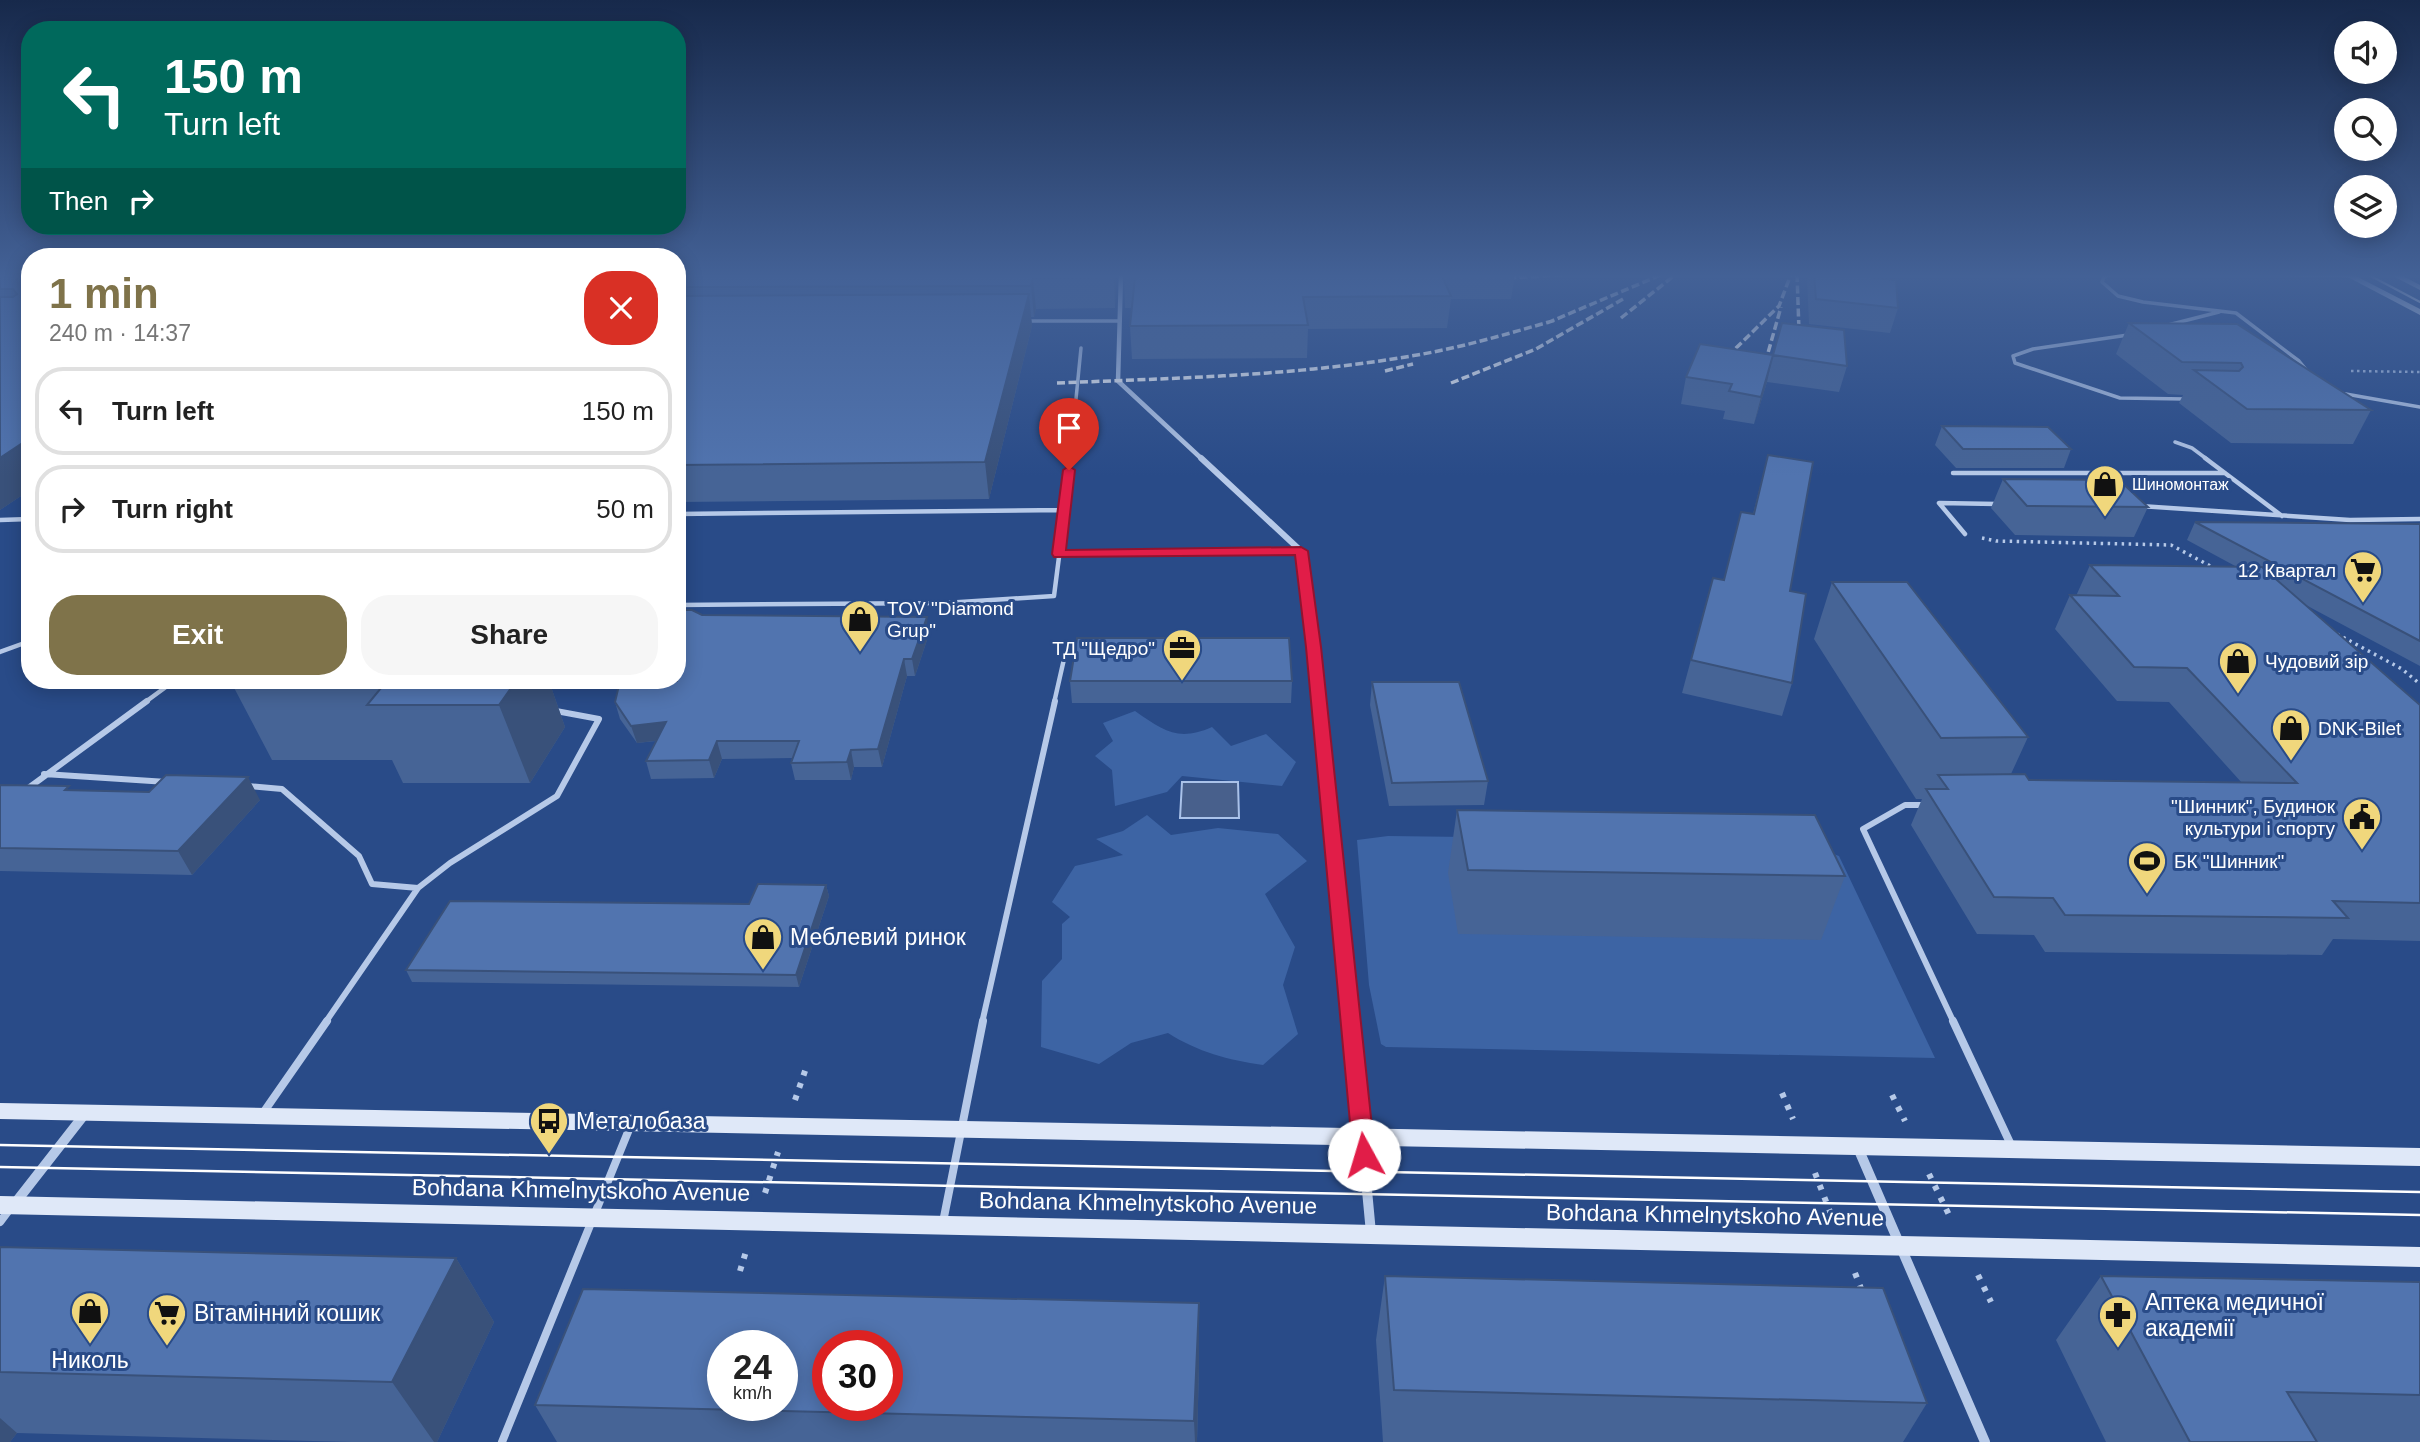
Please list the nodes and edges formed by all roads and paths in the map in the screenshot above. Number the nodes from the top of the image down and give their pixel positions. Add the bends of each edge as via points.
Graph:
1 (1119, 341) edge
2 (2084, 341) edge
3 (2273, 341) edge
4 (1081, 348) dead end
5 (2307, 371) junction
6 (2420, 372) edge
7 (2316, 381) edge
8 (2338, 393) edge
9 (2197, 399) edge
10 (2420, 407) edge
11 (2175, 442) dead end
12 (1953, 473) dead end
13 (2225, 473) junction
14 (2008, 504) edge
15 (2131, 505) edge
16 (1065, 510) junction
17 (686, 514) edge
18 (2282, 516) junction
19 (21, 519) edge
20 (2420, 519) edge
21 (0, 520) edge
22 (1965, 534) joint
23 (1301, 551) junction
24 (1059, 554) junction
25 (2220, 571) edge
26 (686, 605) edge
27 (2329, 630) edge
28 (21, 644) edge
29 (1314, 647) joint
30 (0, 652) edge
31 (1064, 659) dead end
32 (2420, 684) edge
33 (163, 689) edge
34 (547, 709) dead end
35 (44, 774) junction
36 (176, 782) edge
37 (242, 786) edge
38 (18, 797) edge
39 (1932, 805) edge
40 (418, 888) junction
41 (806, 1068) dead end
42 (1782, 1093) dead end
43 (1892, 1095) dead end
44 (0, 1111) edge
45 (86, 1113) junction
46 (261, 1116) junction
47 (631, 1123) junction
48 (786, 1126) junction
49 (961, 1129) junction
50 (1362, 1138) junction
51 (1803, 1146) junction
52 (1858, 1147) junction
53 (1916, 1147) junction
54 (2014, 1150) junction
55 (2420, 1157) edge
56 (4, 1211) edge
57 (593, 1216) junction
58 (756, 1220) junction
59 (942, 1225) junction
60 (1371, 1234) junction
61 (1844, 1245) junction
62 (1900, 1246) junction
63 (1964, 1247) junction
64 (2420, 1257) edge
65 (740, 1271) dead end
66 (1865, 1299) edge
67 (1992, 1302) dead end
68 (502, 1442) edge
69 (1985, 1442) edge

1 - 23 street via 1118,381
2 - 9 lane via 2013,356 2015,363 2120,398
3 - 5 lane
4 - 16 lane
5 - 6 path
5 - 7 lane
8 - 10 lane
11 - 13 lane via 2192,448
12 - 13 lane
13 - 18 lane
14 - 22 lane via 1939,503
15 - 18 lane
16 - 17 lane
16 - 24 lane
18 - 20 lane
19 - 21 lane
22 - 25 path via 1996,541 2171,545
23 - 24 lane
23 - 29 street
24 - 26 lane via 1054,596 945,603
27 - 32 path via 2402,669
28 - 30 lane
29 - 50 lane
31 - 49 lane
33 - 35 lane
34 - 40 lane via 599,719 557,796
35 - 36 lane
35 - 38 lane
37 - 40 lane via 282,789 359,856 372,884
39 - 54 lane via 1905,805 1863,829
40 - 46 lane
41 - 48 path
42 - 51 path
43 - 53 path
44 - 45 main road
45 - 46 main road
45 - 56 street
46 - 47 main road
47 - 48 main road
47 - 57 lane
48 - 49 main road
48 - 58 path
49 - 50 main road
49 - 59 lane
50 - 51 main road
50 - 60 street
51 - 52 main road
51 - 61 path
52 - 53 main road
52 - 62 street
53 - 54 main road
53 - 63 path
54 - 55 main road
56 - 57 main road, Bohdana Khmelnytskoho Avenue
57 - 58 main road, Bohdana Khmelnytskoho Avenue
57 - 68 lane
58 - 59 main road, Bohdana Khmelnytskoho Avenue
58 - 65 path
59 - 60 main road, Bohdana Khmelnytskoho Avenue
60 - 61 main road, Bohdana Khmelnytskoho Avenue
61 - 62 main road, Bohdana Khmelnytskoho Avenue
61 - 66 path
62 - 63 main road, Bohdana Khmelnytskoho Avenue
62 - 69 street
63 - 64 main road, Bohdana Khmelnytskoho Avenue
63 - 67 path

